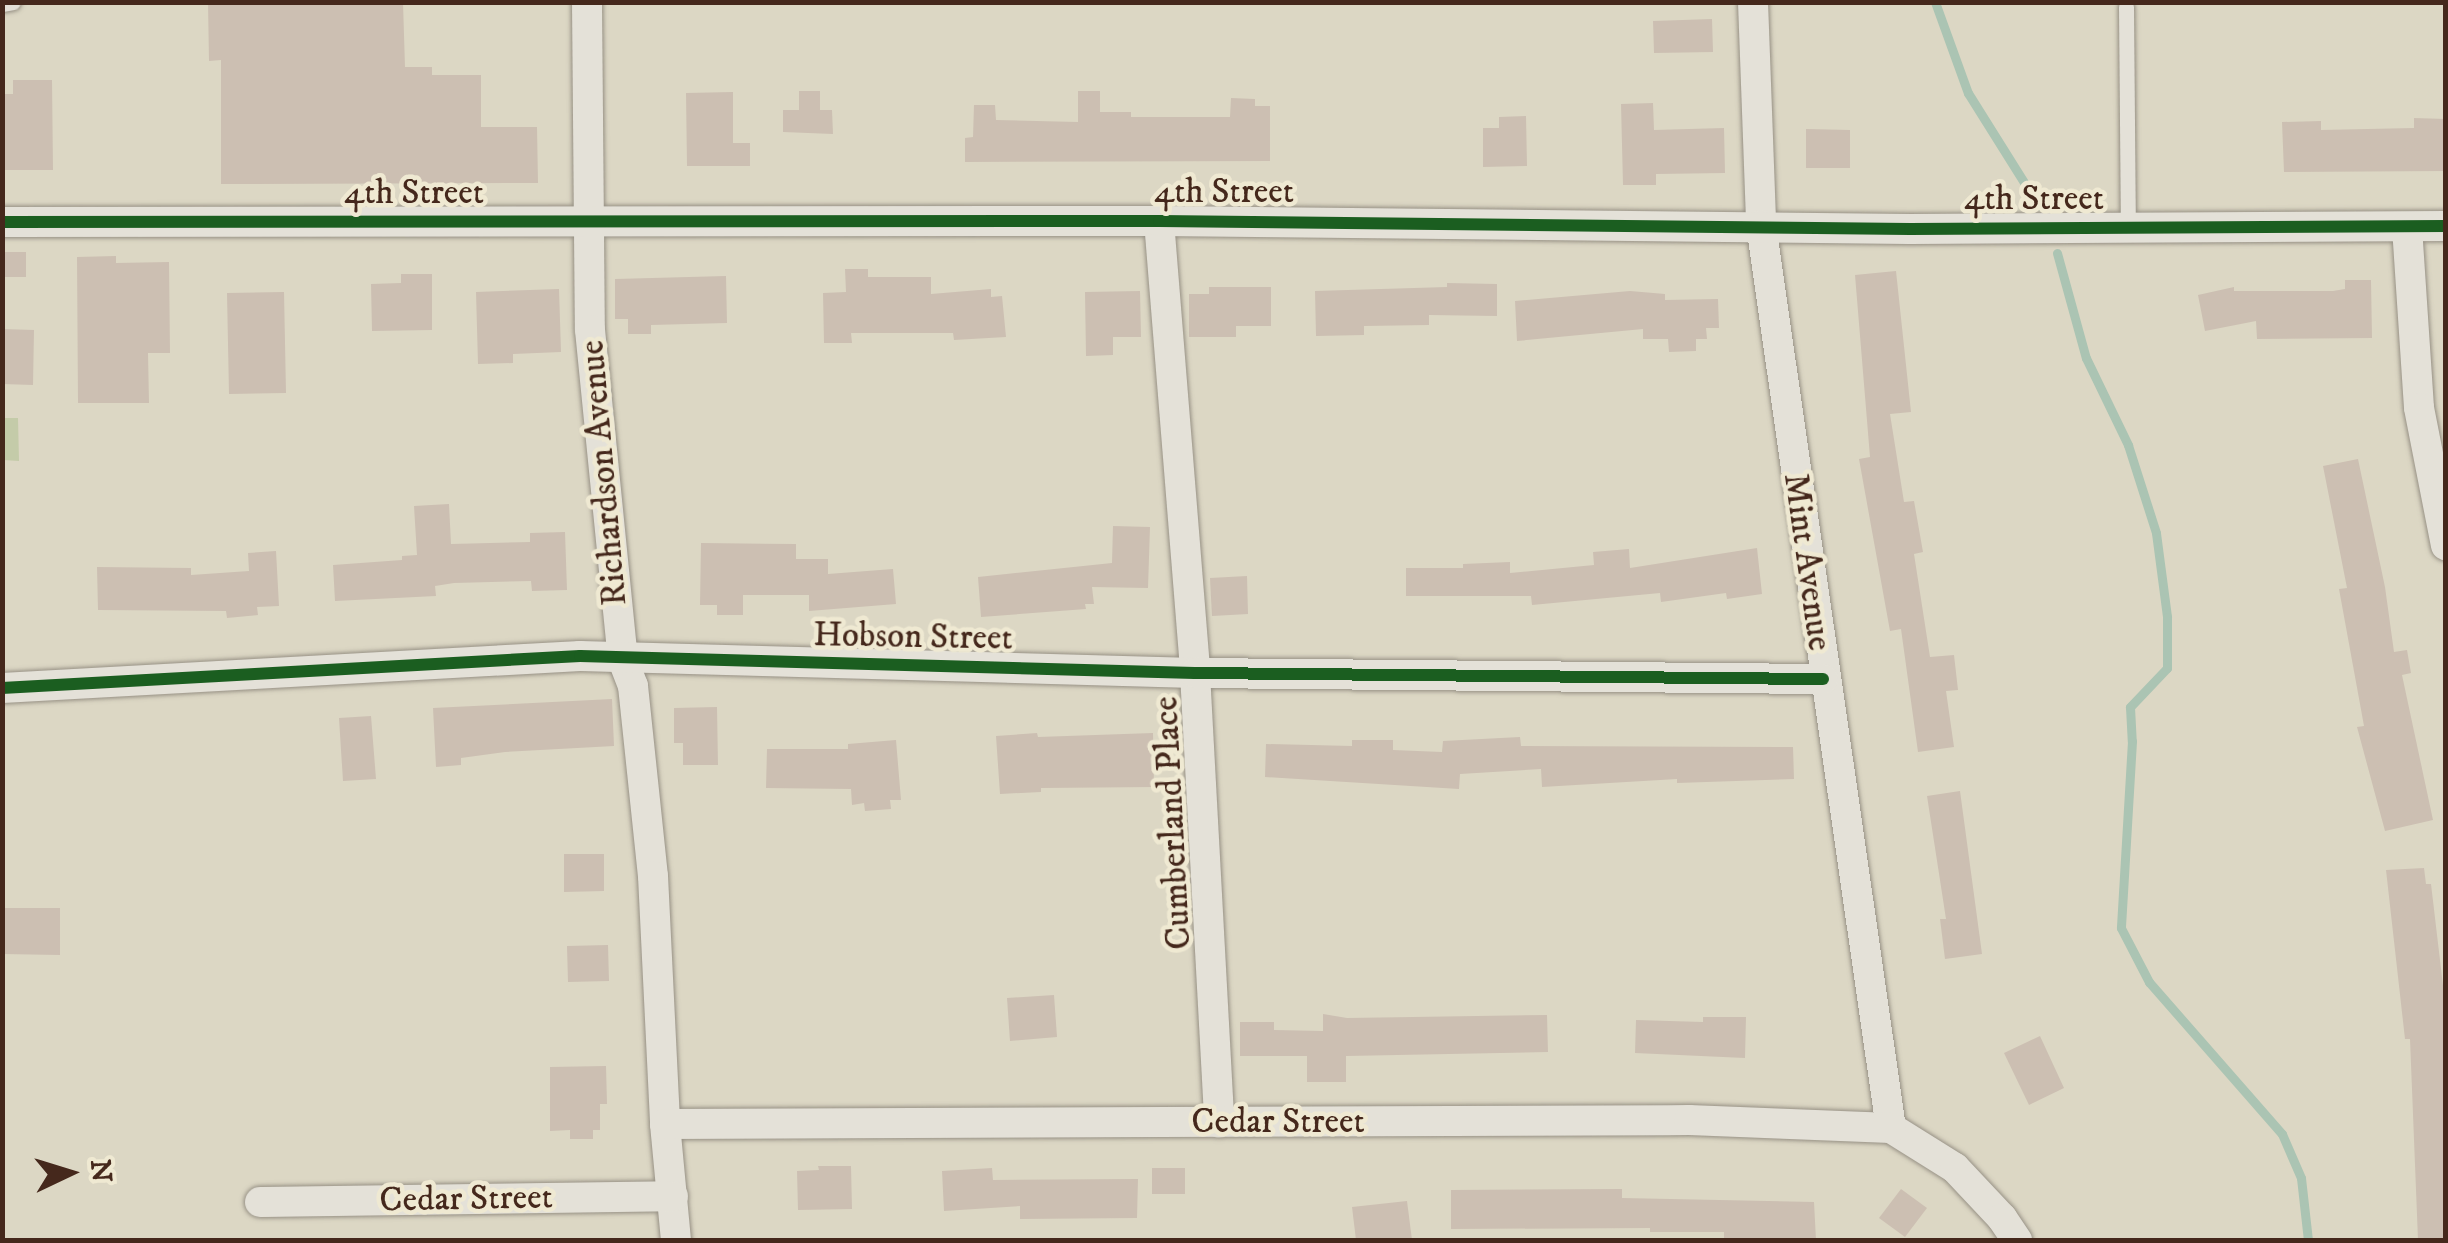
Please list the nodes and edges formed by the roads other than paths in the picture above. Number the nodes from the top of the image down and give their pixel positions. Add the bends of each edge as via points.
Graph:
1 (13, 2) edge
2 (587, 2) edge
3 (1754, 2) edge
4 (2, 4) edge
5 (2126, 7) dead end
6 (1158, 221) junction
7 (2, 222) edge
8 (588, 224) junction
9 (1761, 225) junction
10 (2446, 226) edge
11 (2407, 227) junction
12 (2128, 228) junction
13 (2446, 545) edge
14 (622, 660) junction
15 (1194, 673) junction
16 (1823, 678) junction
17 (2, 688) edge
18 (1219, 1122) junction
19 (664, 1124) junction
20 (1891, 1128) junction
21 (672, 1196) junction
22 (260, 1202) dead end
23 (676, 1240) edge
24 (2017, 1240) edge

1 - 4 lane
2 - 8 street, Richardson Avenue
3 - 9 street, Mint Avenue
5 - 12 lane
6 - 8 street, 4th Street
6 - 9 street, 4th Street
6 - 15 street, Cumberland Place
7 - 8 street, 4th Street
8 - 14 street, Richardson Avenue via 590,330
9 - 12 street, 4th Street
9 - 16 street, Mint Avenue
10 - 11 street, 4th Street
11 - 12 street, 4th Street
11 - 13 street via 2419,408
14 - 15 street, Hobson Street
14 - 17 street, Hobson Street via 580,656
14 - 19 street, Richardson Avenue via 632,686 652,876
15 - 16 street, Hobson Street
15 - 18 street, Cumberland Place
16 - 20 street, Mint Avenue
18 - 19 street, Cedar Street
18 - 20 street, Cedar Street via 1689,1120
19 - 21 street, Richardson Avenue
20 - 24 street via 1956,1168
21 - 22 street, Cedar Street
21 - 23 street, Richardson Avenue

